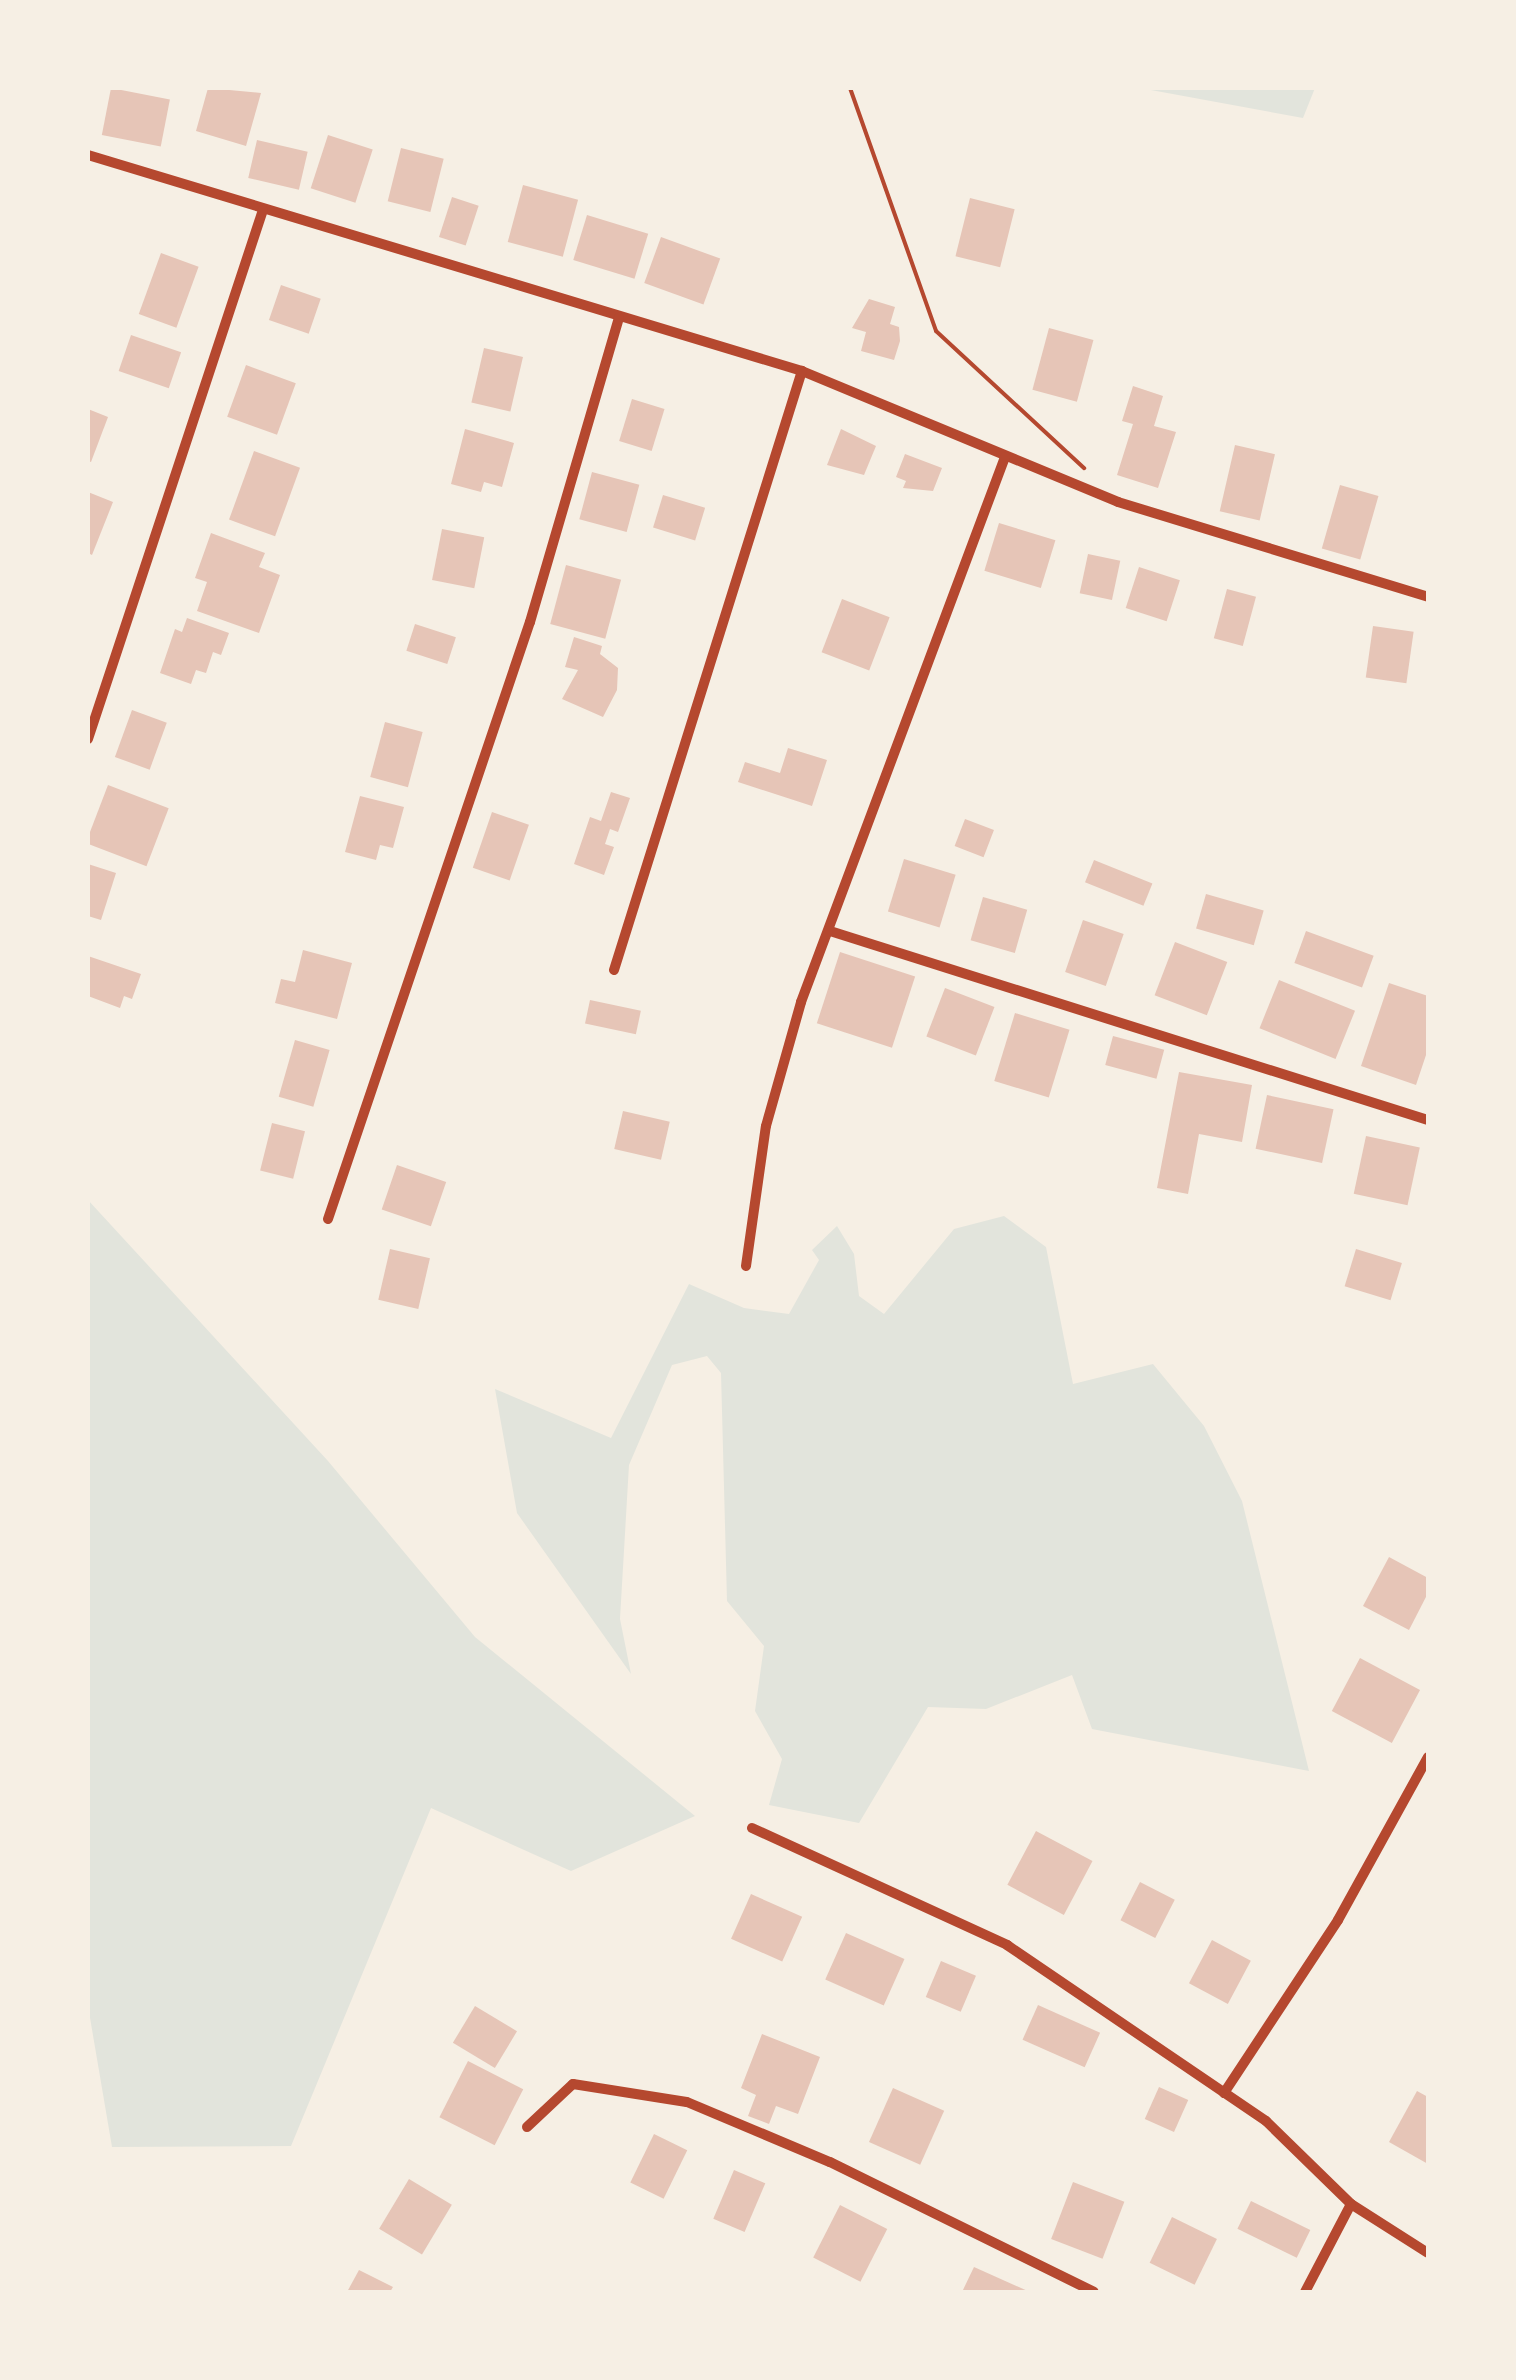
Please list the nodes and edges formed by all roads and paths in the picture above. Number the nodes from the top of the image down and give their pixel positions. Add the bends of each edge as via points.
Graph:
1 (778, 88) edge
2 (797, 88) edge
3 (850, 88) edge
4 (88, 155) edge
5 (263, 210) junction
6 (619, 318) junction
7 (802, 371) junction
8 (1005, 457) junction
9 (1092, 476) dead end
10 (1428, 597) edge
11 (88, 738) edge
12 (830, 931) junction
13 (614, 970) dead end
14 (1428, 1120) edge
15 (328, 1218) dead end
16 (746, 1266) dead end
17 (1428, 1756) edge
18 (752, 1828) dead end
19 (1224, 2093) junction
20 (526, 2127) dead end
21 (1351, 2204) junction
22 (1428, 2253) edge
23 (1094, 2292) edge
24 (1306, 2292) edge

1 - 2 path
3 - 9 path via 936,331
4 - 5 street
5 - 6 street
5 - 11 street
6 - 7 street
6 - 15 street via 530,622
7 - 8 street
7 - 13 street
8 - 10 street via 1118,502
8 - 12 street via 836,896
12 - 14 street
12 - 16 street via 801,1002 766,1126
17 - 19 street via 1318,1951
18 - 19 street via 1007,1945
19 - 21 street via 1266,2121
20 - 23 street via 573,2084 688,2102 830,2162
21 - 22 street
21 - 24 street

